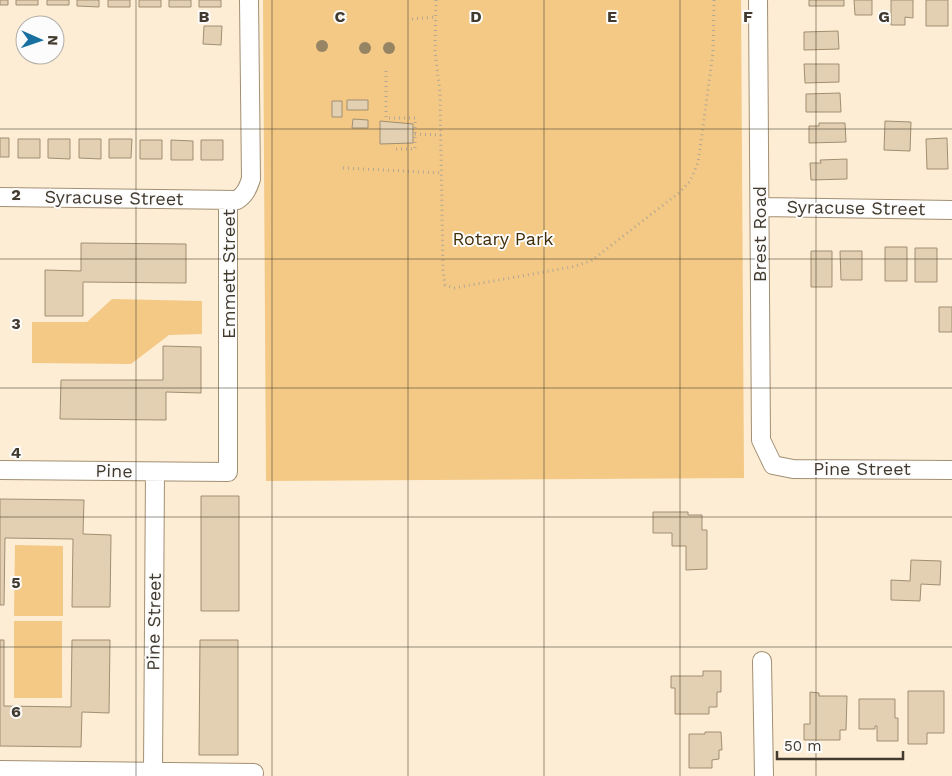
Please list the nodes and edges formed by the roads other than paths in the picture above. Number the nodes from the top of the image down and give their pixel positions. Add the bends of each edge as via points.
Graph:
1 (249, 0) edge
2 (758, 0) edge
3 (0, 197) edge
4 (228, 200) junction
5 (760, 207) junction
6 (952, 210) edge
7 (773, 465) joint
8 (0, 470) edge
9 (952, 470) edge
10 (155, 472) junction
11 (228, 472) joint
12 (762, 661) dead end
13 (0, 770) edge
14 (153, 772) junction
15 (254, 773) dead end
16 (764, 776) edge

1 - 4 street, Emmett Street via 251,179 242,197
2 - 5 street, Brest Road
3 - 4 street, Syracuse Street
4 - 11 street, Emmett Street
5 - 6 street, Syracuse Street
5 - 7 street, Brest Road via 761,440
7 - 9 street, Pine Street via 793,469
8 - 10 street, Pine
10 - 11 street, Pine
10 - 14 street, Pine Street
12 - 16 street
13 - 14 street
14 - 15 street

